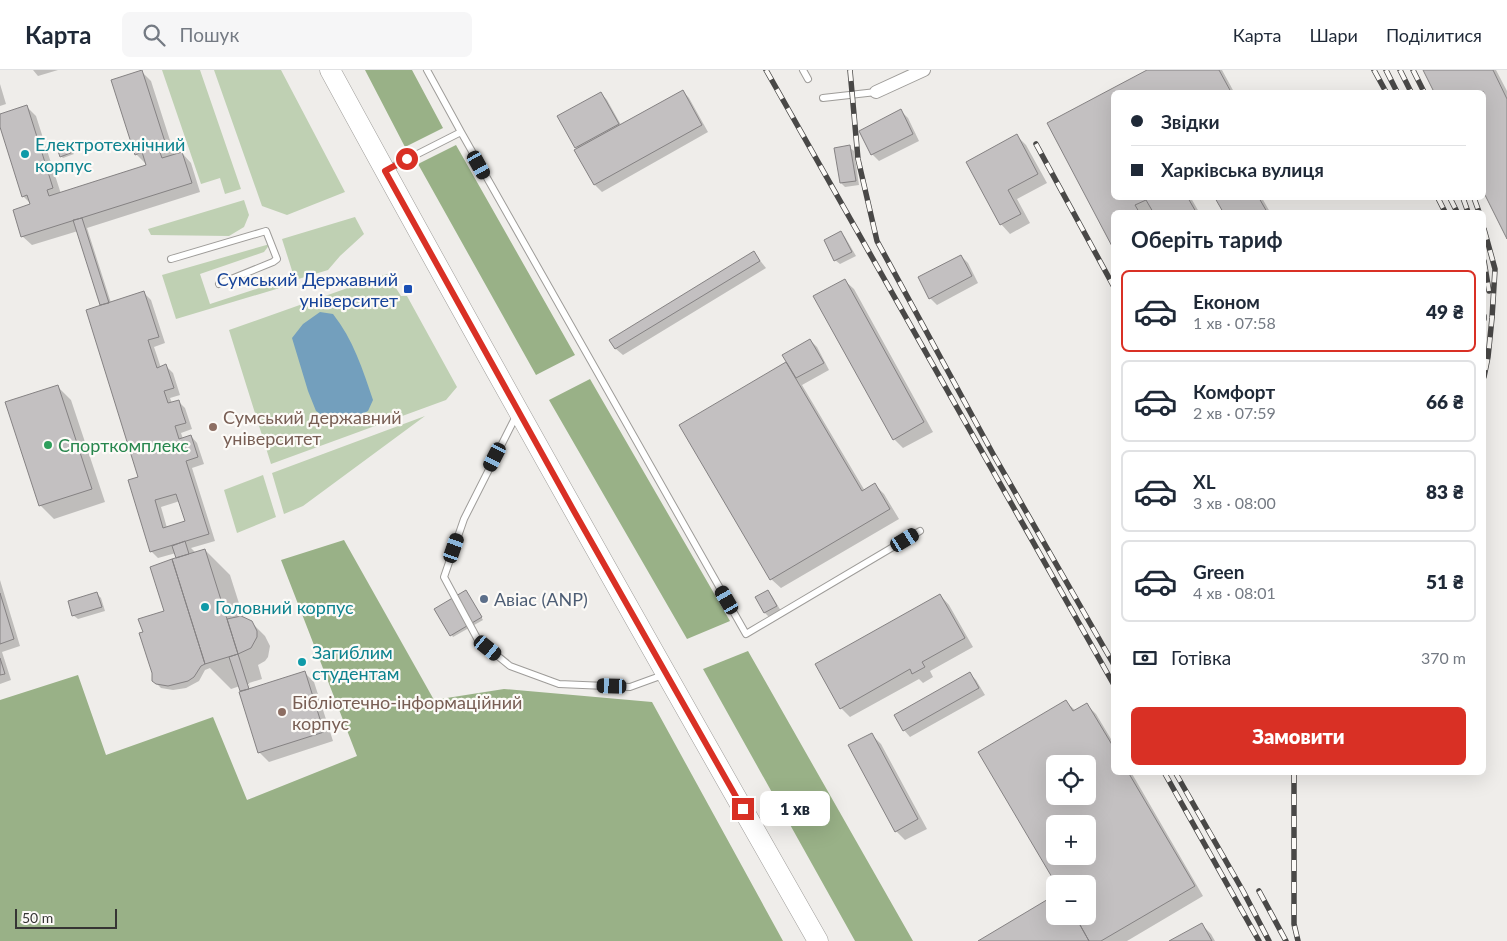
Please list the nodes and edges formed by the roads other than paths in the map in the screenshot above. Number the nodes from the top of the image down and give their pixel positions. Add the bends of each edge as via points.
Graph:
1 (330, 70) edge
2 (427, 70) edge
3 (803, 70) edge
4 (924, 70) edge
5 (808, 79) dead end
6 (876, 92) joint
7 (823, 98) dead end
8 (461, 132) junction
9 (385, 171) junction
10 (171, 259) dead end
11 (219, 284) dead end
12 (518, 411) junction
13 (920, 531) dead end
14 (666, 674) junction
15 (818, 941) edge

1 - 9 main road
2 - 8 lane
3 - 5 lane
4 - 6 street
6 - 7 lane
8 - 9 lane
8 - 13 lane via 746,634
9 - 12 main road
10 - 11 lane via 266,231 277,259
12 - 14 main road
12 - 14 lane via 464,518 444,577 478,640 510,666 559,684 630,687
14 - 15 main road

